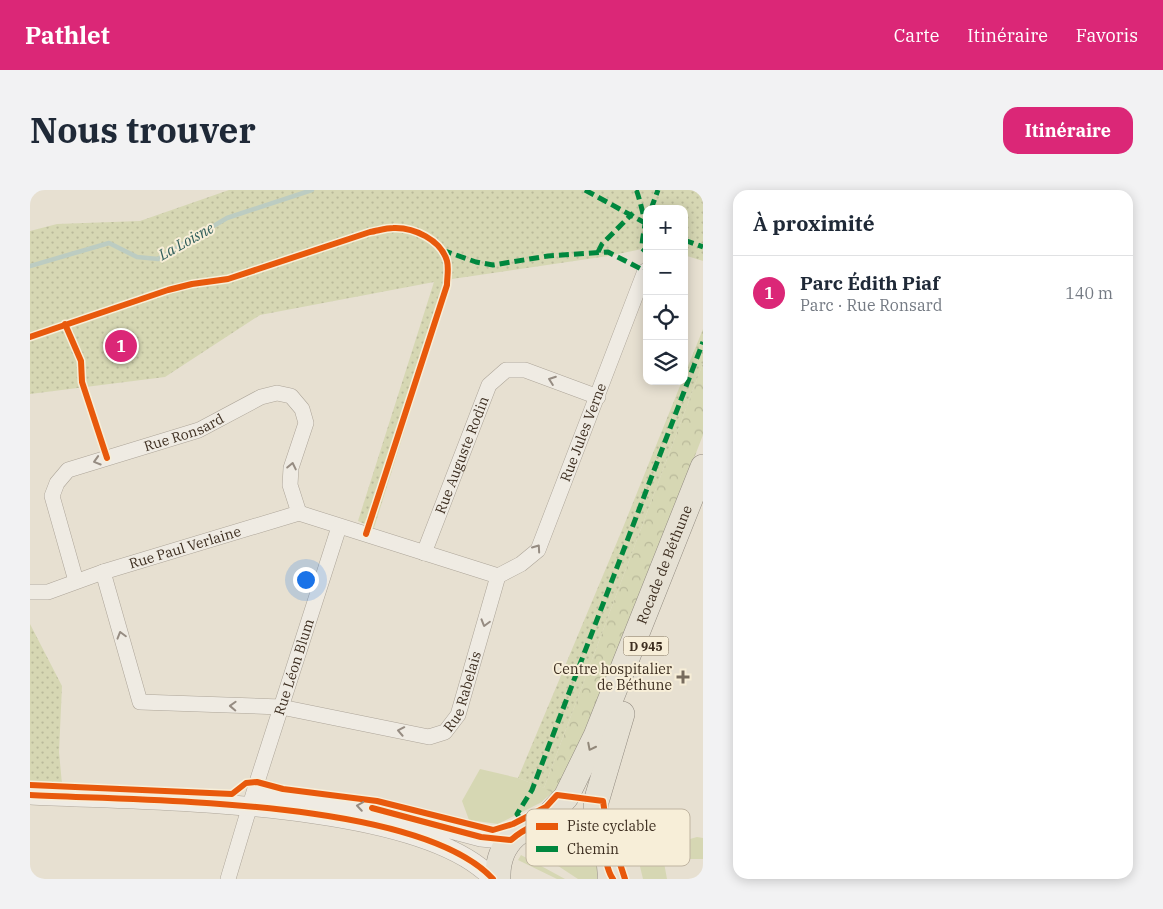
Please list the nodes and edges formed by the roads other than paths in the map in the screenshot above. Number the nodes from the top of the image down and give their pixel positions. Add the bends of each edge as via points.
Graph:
1 (643, 276) edge
2 (598, 397) junction
3 (703, 467) edge
4 (703, 488) edge
5 (703, 512) edge
6 (299, 513) junction
7 (339, 527) junction
8 (424, 553) junction
9 (102, 572) junction
10 (498, 576) junction
11 (672, 576) junction
12 (76, 581) junction
13 (30, 592) edge
14 (281, 707) junction
15 (30, 795) edge
16 (250, 806) junction
17 (555, 809) edge
18 (596, 809) edge
19 (526, 828) edge
20 (511, 840) junction
21 (234, 878) edge
22 (493, 879) edge
23 (498, 879) edge

1 - 2 street, Rue Jules Verne
2 -> 8 street, Rue Auguste Rodin via 525,370 506,370 489,385
10 -> 2 street, Rue Jules Verne via 538,550
3 -> 17 main road, Rocade de Béthune / D 945 via 596,736 566,797
4 - 11 main road, Rocade de Béthune / D 945
5 - 11 main road via 686,557
6 - 7 street
6 - 9 street, Rue Paul Verlaine
6 -> 12 street, Rue Ronsard via 290,485 291,468 306,423 302,409 291,396 277,393 261,397 199,430 68,470 57,483 52,496
7 - 8 street
7 - 14 street, Rue Léon Blum
8 - 10 street
9 - 12 street, Rue Paul Verlaine
14 -> 9 street, Rue Rabelais via 140,702
10 -> 14 street, Rue Rabelais via 458,715 445,732 429,737
11 - 18 main road, Rocade de Béthune / D 945 via 608,758
12 - 13 street, Rue Paul Verlaine via 48,592
14 - 16 street, Rue Léon Blum
15 - 16 street
20 -> 16 street via 481,837 371,808 335,802 270,796
16 - 21 street, Rue Léon Blum
16 - 22 street via 336,818 419,836 474,862
19 - 20 main road
20 - 23 main road via 501,858

